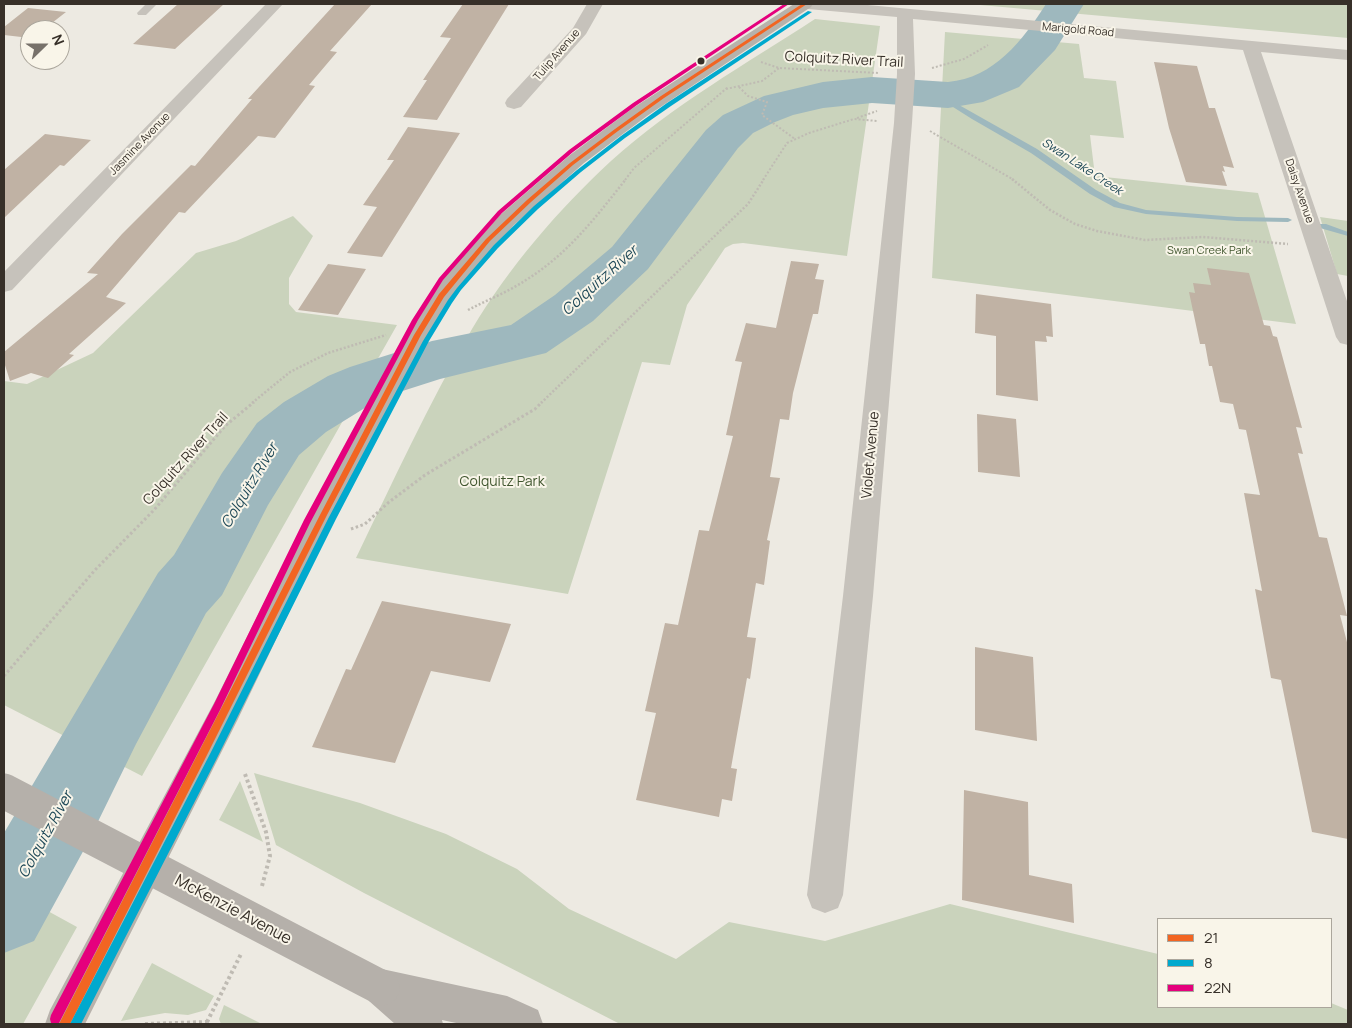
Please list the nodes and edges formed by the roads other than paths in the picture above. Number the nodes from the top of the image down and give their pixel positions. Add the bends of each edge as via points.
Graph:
1 (152, 4) edge
2 (276, 4) edge
3 (596, 4) edge
4 (806, 4) edge
5 (916, 10) edge
6 (142, 13) dead end
7 (1250, 46) junction
8 (1348, 55) edge
9 (514, 103) dead end
10 (4, 285) edge
11 (1348, 337) edge
12 (4, 791) edge
13 (825, 895) dead end
14 (382, 988) junction
15 (64, 1024) edge
16 (424, 1024) edge
17 (524, 1024) edge

1 - 6 lane
2 - 10 street, Jasmine Avenue
3 - 9 street, Tulip Avenue via 580,30
4 - 5 street, Marigold Road
4 - 15 main road via 640,112 577,159 507,220 449,285 421,330 316,527 222,719
5 - 7 street, Marigold Road
5 - 13 street, Violet Avenue
7 - 8 street, Marigold Road
7 - 11 street, Daisy Avenue
12 - 14 main road, McKenzie Avenue, bridge
14 - 16 main road, McKenzie Avenue
14 - 17 main road, McKenzie Avenue via 507,1016

